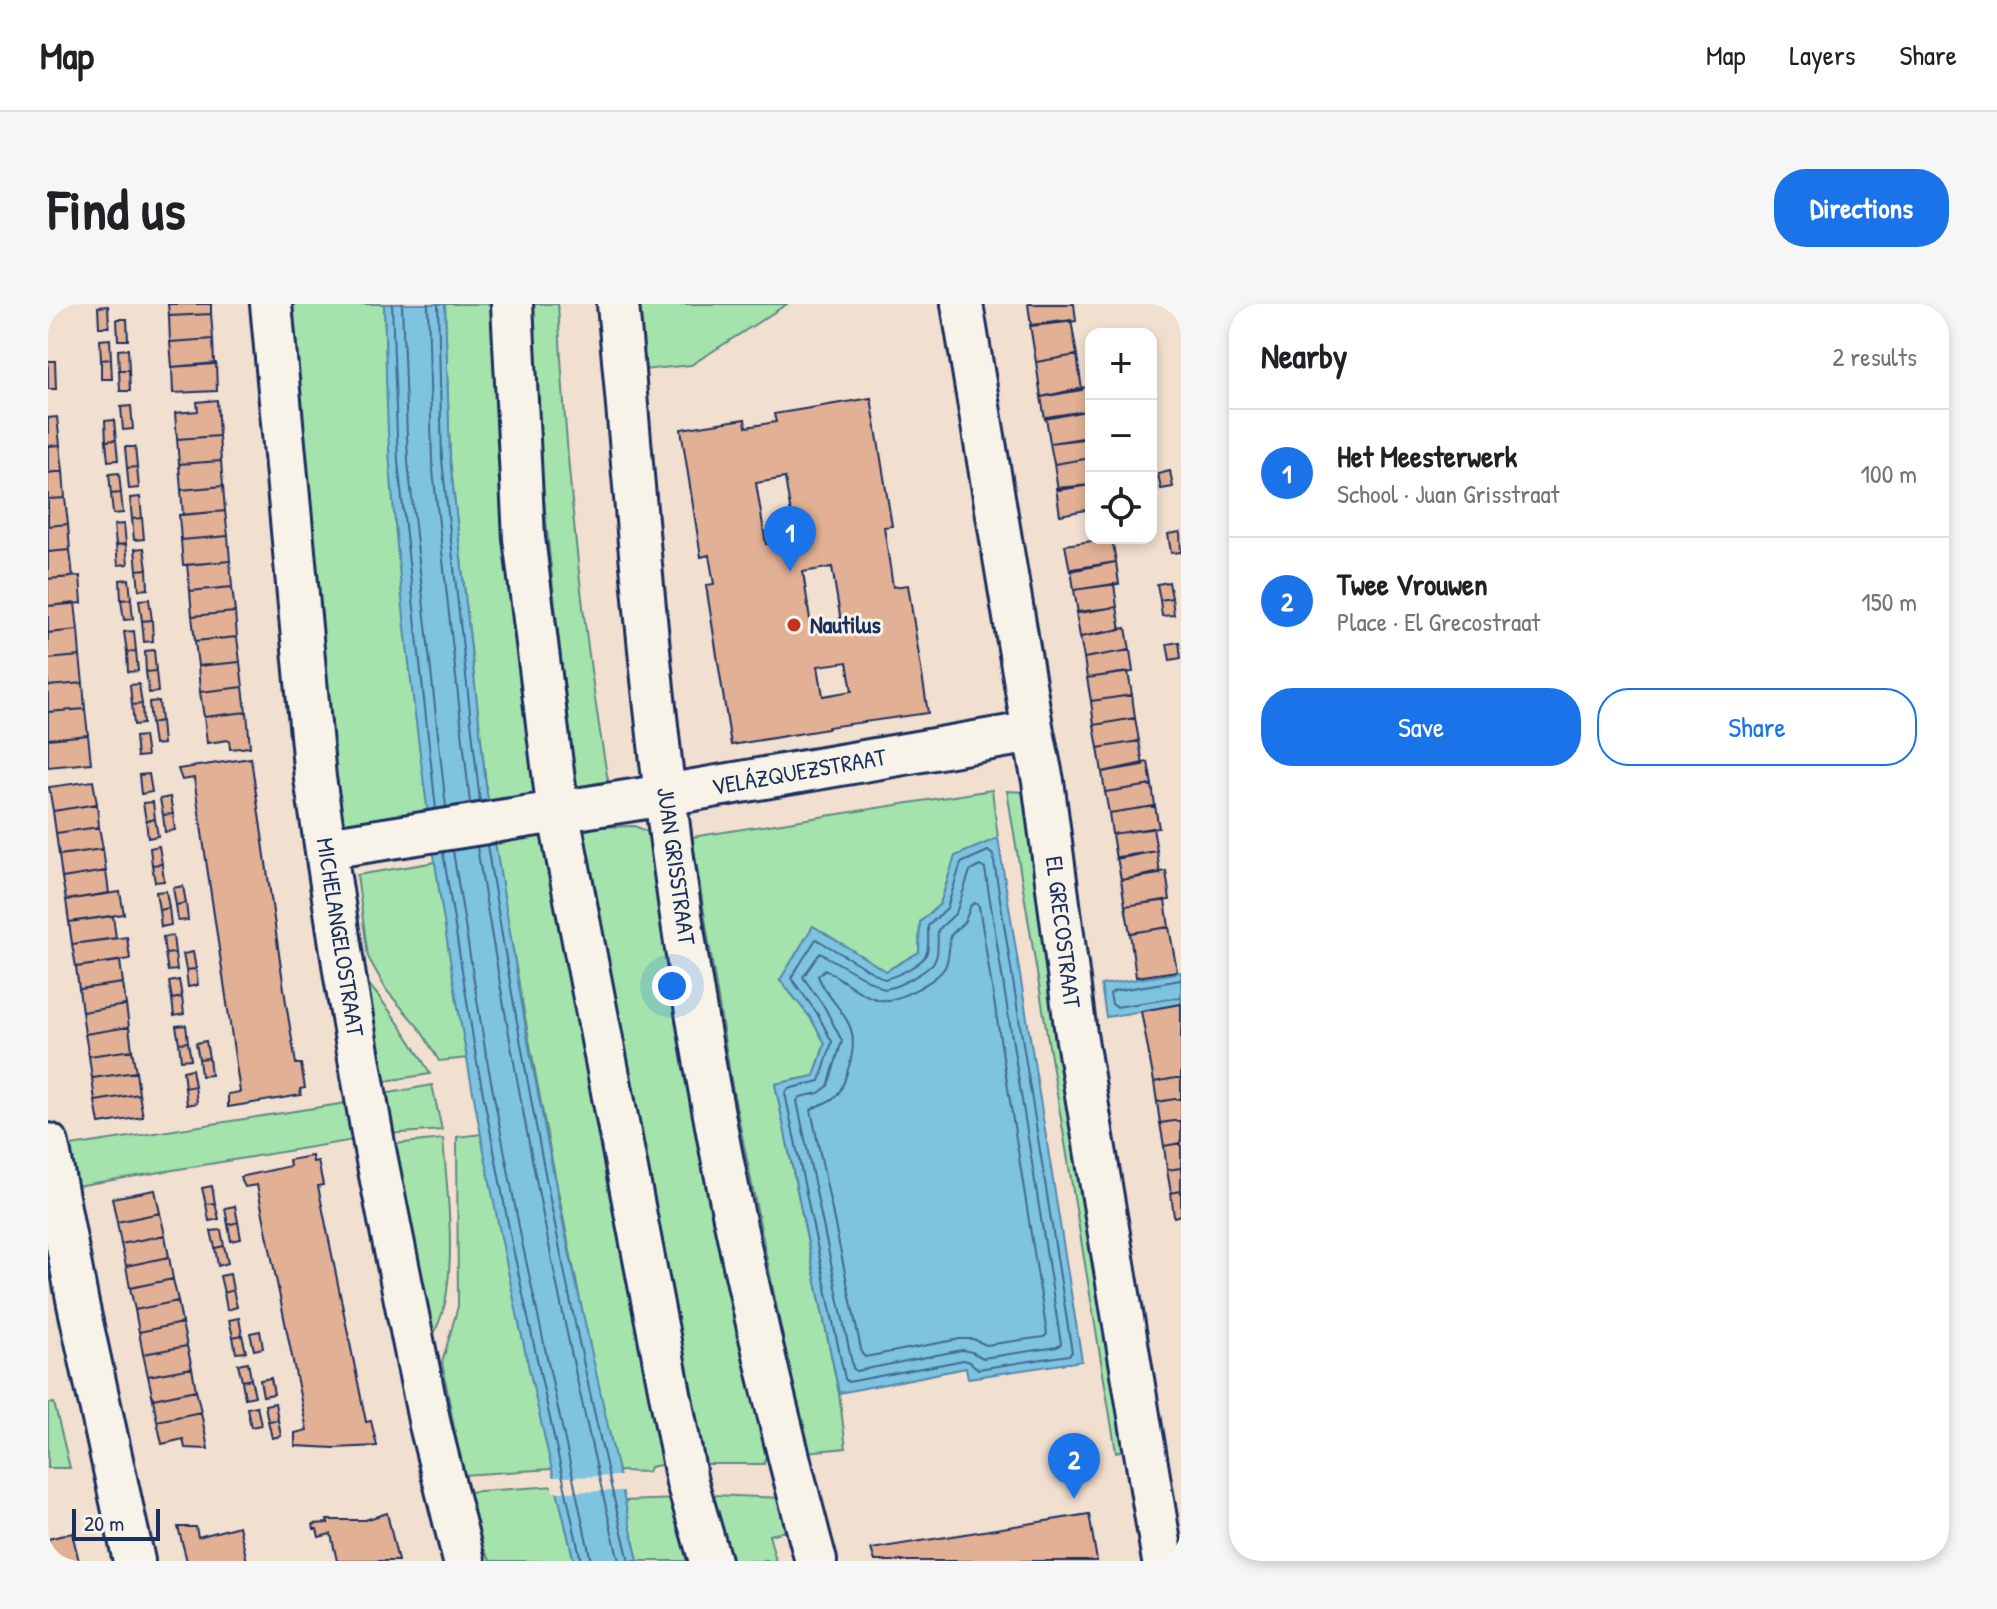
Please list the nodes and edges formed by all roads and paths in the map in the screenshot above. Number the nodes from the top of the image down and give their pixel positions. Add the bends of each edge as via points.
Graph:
1 (271, 304) edge
2 (512, 304) edge
3 (618, 304) edge
4 (962, 304) edge
5 (1033, 732) junction
6 (665, 795) junction
7 (543, 814) junction
8 (327, 848) junction
9 (48, 1144) edge
10 (134, 1561) edge
11 (464, 1561) edge
12 (710, 1561) edge
13 (816, 1561) edge
14 (1163, 1561) edge

1 - 8 street, MICHELANGELOSTRAAT via 315,778
2 - 7 street
3 - 6 street, JUAN GRISSTRAAT
4 - 5 street, EL GRECOSTRAAT
5 - 6 street, VELÁZQUEZSTRAAT
5 - 14 street, EL GRECOSTRAAT via 1076,1034
6 - 7 street, VELÁZQUEZSTRAAT
6 - 13 street, JUAN GRISSTRAAT via 725,1169
7 - 8 street, VELÁZQUEZSTRAAT
7 - 12 street via 687,1482
8 - 11 street, MICHELANGELOSTRAAT via 375,1150 430,1425
9 - 10 street

